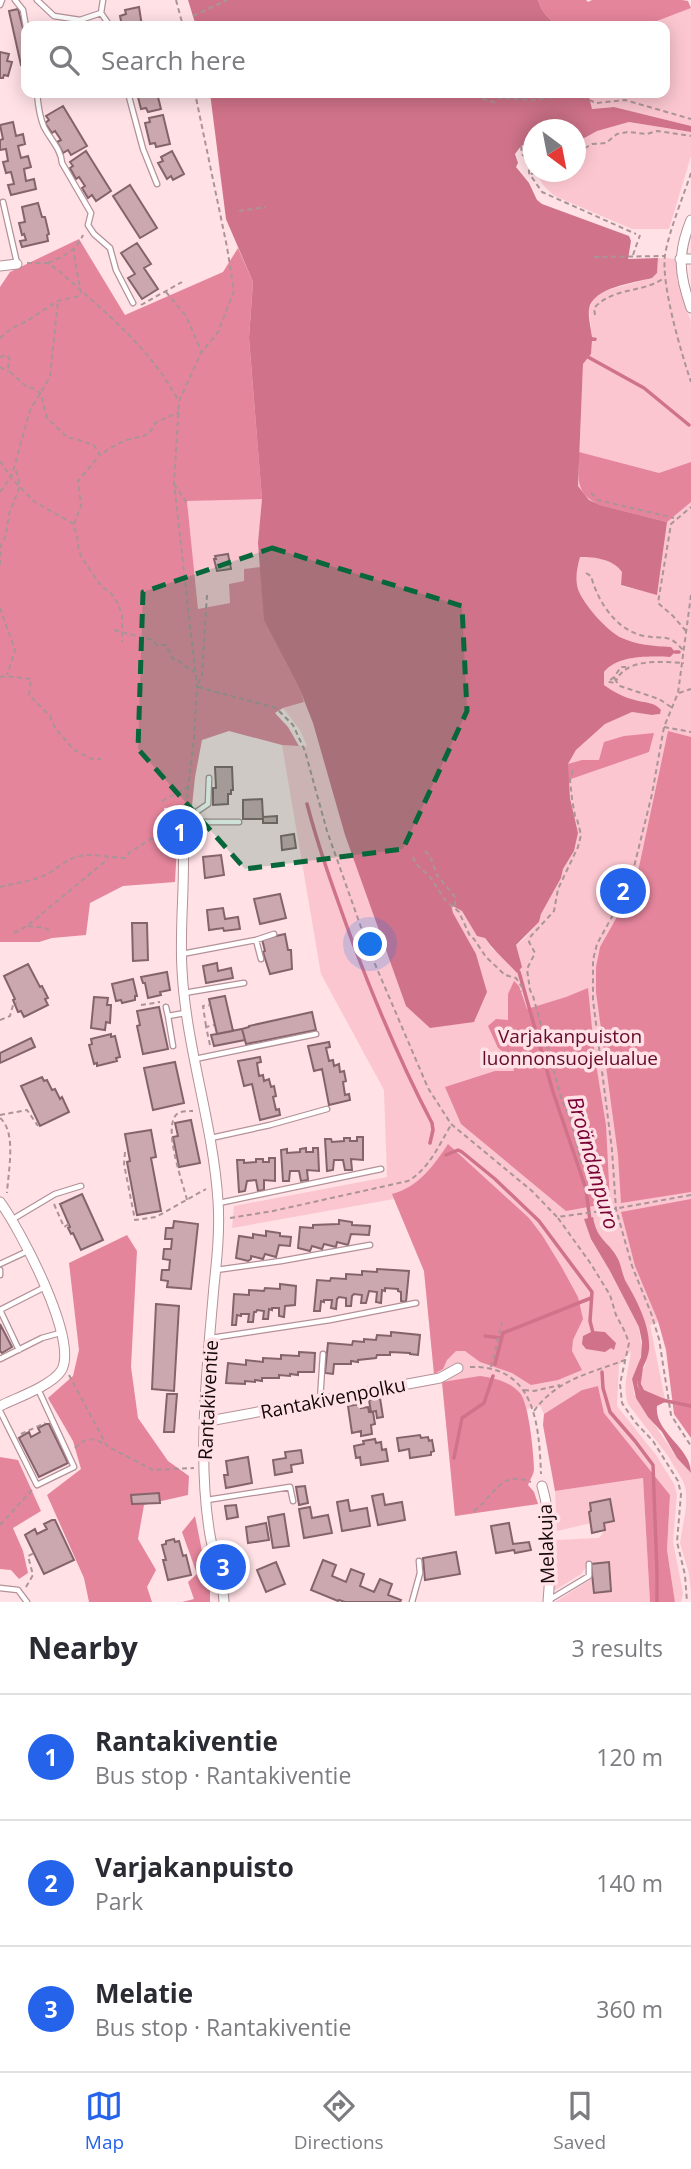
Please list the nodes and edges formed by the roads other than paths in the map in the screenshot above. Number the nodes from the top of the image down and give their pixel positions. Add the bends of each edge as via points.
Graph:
1 (2, 0) edge
2 (15, 0) edge
3 (37, 0) edge
4 (103, 0) edge
5 (0, 5) edge
6 (101, 13) junction
7 (25, 21) edge
8 (107, 21) edge
9 (38, 98) edge
10 (129, 98) edge
11 (158, 184) dead end
12 (4, 202) dead end
13 (691, 220) edge
14 (680, 259) junction
15 (691, 259) edge
16 (17, 264) joint
17 (0, 266) edge
18 (133, 303) road end
19 (691, 308) edge
20 (209, 778) dead end
21 (182, 822) junction
22 (239, 822) dead end
23 (274, 934) dead end
24 (256, 940) junction
25 (181, 954) junction
26 (261, 958) dead end
27 (244, 983) dead end
28 (183, 993) junction
29 (166, 1007) road end
30 (186, 1013) junction
31 (167, 1016) junction
32 (316, 1034) dead end
33 (173, 1046) dead end
34 (194, 1060) junction
35 (327, 1109) dead end
36 (210, 1139) junction
37 (381, 1169) dead end
38 (81, 1185) dead end
39 (4, 1200) edge
40 (218, 1203) junction
41 (12, 1219) junction
42 (370, 1245) dead end
43 (30, 1250) junction
44 (0, 1264) edge
45 (216, 1270) junction
46 (46, 1286) junction
47 (416, 1303) dead end
48 (0, 1310) edge
49 (60, 1332) junction
50 (210, 1338) junction
51 (19, 1350) junction
52 (323, 1354) dead end
53 (0, 1359) edge
54 (458, 1368) dead end
55 (37, 1388) junction
56 (320, 1400) junction
57 (0, 1408) edge
58 (204, 1422) junction
59 (542, 1486) road end
60 (206, 1500) junction
61 (293, 1501) dead end
62 (419, 1561) dead end
63 (589, 1564) dead end
64 (0, 1588) edge
65 (548, 1601) edge
66 (27, 1602) edge
67 (224, 1602) edge
68 (412, 1602) edge

1 - 5 lane
2 - 7 lane
3 - 6 lane via 54,16 80,20
4 - 6 lane
6 - 8 lane
9 - 18 lane via 43,126 92,213 88,225 110,248
10 - 11 lane
12 - 16 lane
13 - 14 street
14 - 15 street
14 - 19 street
16 - 17 street
20 - 21 lane via 208,804
21 - 22 lane
21 - 25 street, Rantakiventie
23 - 24 lane
24 - 25 lane
24 - 26 lane
25 - 28 street, Rantakiventie
27 - 28 lane
28 - 30 street, Rantakiventie
29 - 31 lane
30 - 31 lane
30 - 34 street, Rantakiventie
31 - 33 lane
32 - 34 lane
34 - 36 street, Rantakiventie
35 - 36 lane
36 - 40 street, Rantakiventie
37 - 40 lane
38 - 41 lane
39 - 41 street
40 - 45 street, Rantakiventie
41 - 43 street
42 - 45 lane
43 - 44 lane
43 - 46 street
45 - 50 street, Rantakiventie
46 - 48 lane
46 - 49 street
47 - 50 lane
48 - 51 lane
49 - 51 lane
49 - 55 street via 65,1373
50 - 58 street, Rantakiventie
51 - 53 lane
52 - 56 lane
54 - 56 street, Rantakivenpolku via 440,1378
55 - 57 street
55 - 57 lane via 74,1467 37,1485
56 - 58 street, Rantakivenpolku
58 - 60 street, Rantakiventie
59 - 65 street, Melakuja via 550,1549
60 - 61 lane via 290,1487
60 - 67 street, Rantakiventie
62 - 68 lane
63 - 65 lane via 589,1576
64 - 66 lane via 18,1590

